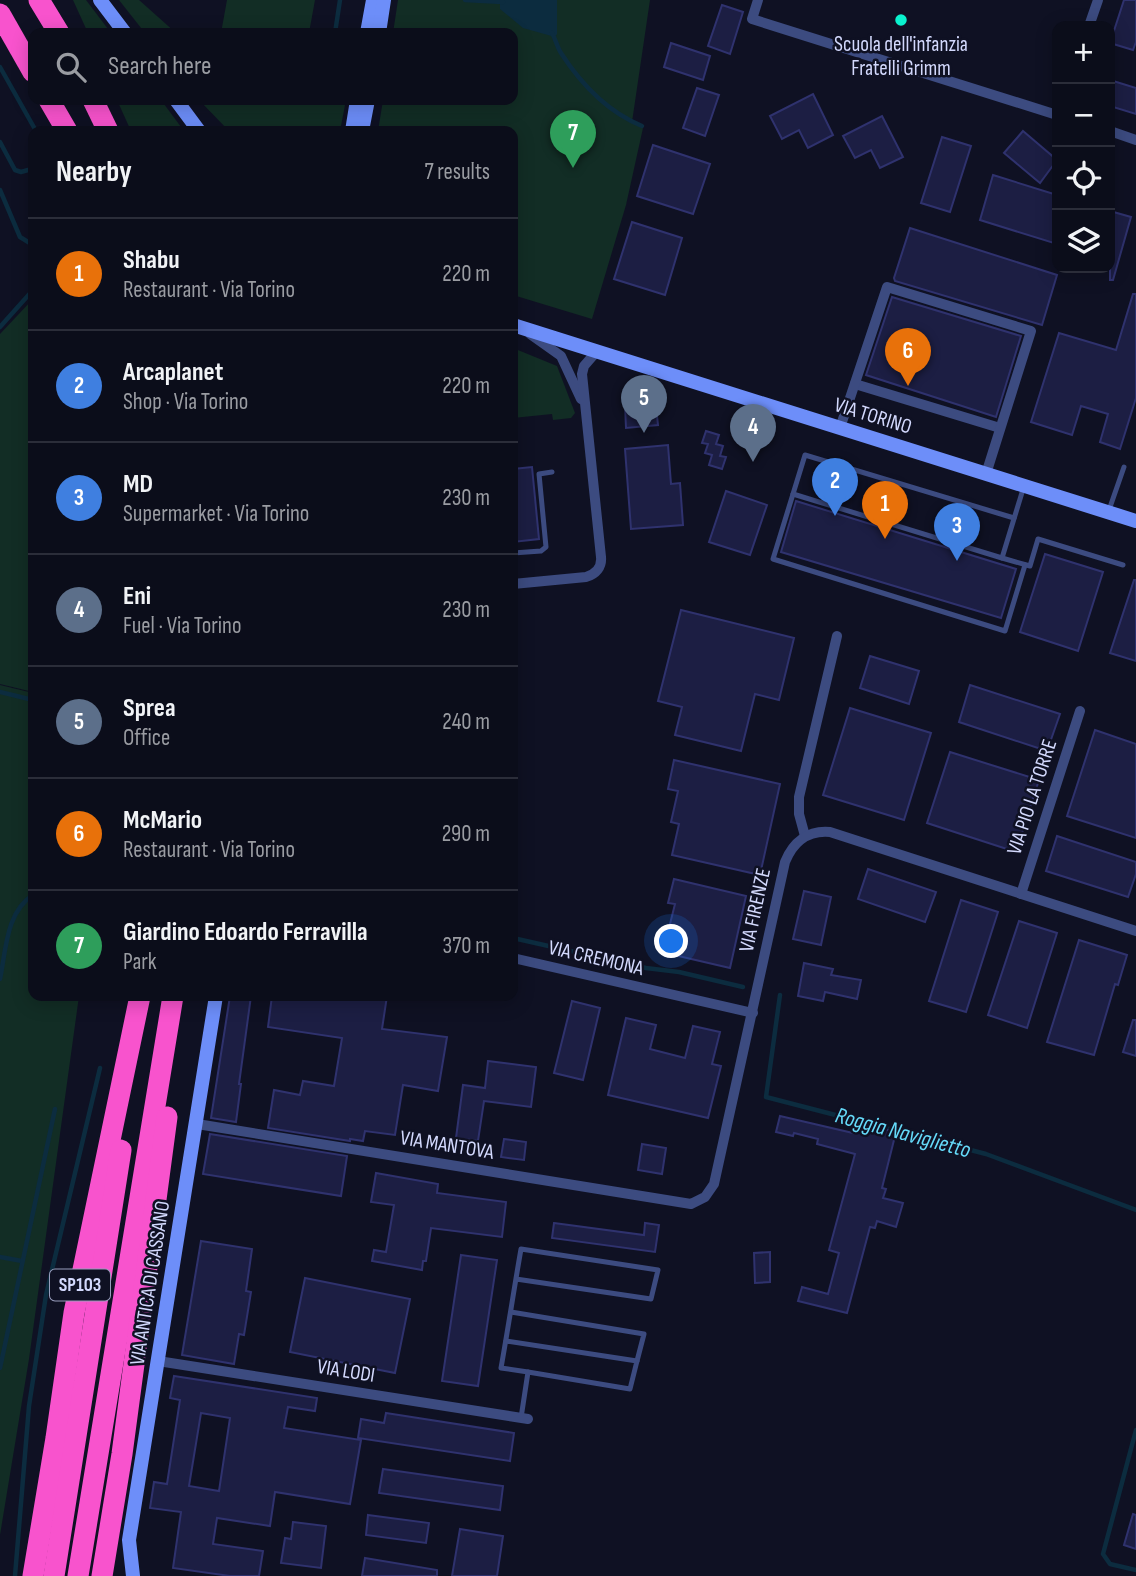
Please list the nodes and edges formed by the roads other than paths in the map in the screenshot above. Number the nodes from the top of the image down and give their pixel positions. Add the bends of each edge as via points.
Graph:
1 (8, 0) edge
2 (39, 0) edge
3 (54, 0) edge
4 (100, 0) edge
5 (373, 0) edge
6 (384, 0) edge
7 (758, 0) edge
8 (1098, 0) edge
9 (0, 14) edge
10 (1091, 21) edge
11 (56, 28) edge
12 (69, 28) edge
13 (121, 28) edge
14 (369, 28) edge
15 (380, 28) edge
16 (28, 35) edge
17 (28, 63) edge
18 (52, 105) edge
19 (65, 105) edge
20 (95, 105) edge
21 (109, 105) edge
22 (180, 105) edge
23 (356, 105) edge
24 (367, 105) edge
25 (1052, 113) edge
26 (64, 126) edge
27 (76, 126) edge
28 (105, 126) edge
29 (119, 126) edge
30 (195, 126) edge
31 (353, 126) edge
32 (363, 126) edge
33 (1115, 133) edge
34 (1136, 140) edge
35 (518, 326) edge
36 (518, 327) edge
37 (597, 351) junction
38 (855, 384) junction
39 (585, 408) junction
40 (840, 428) junction
41 (1000, 428) junction
42 (1124, 467) dead end
43 (552, 472) dead end
44 (986, 474) junction
45 (1024, 486) junction
46 (793, 494) junction
47 (1109, 512) junction
48 (1014, 518) junction
49 (1136, 521) edge
50 (518, 553) edge
51 (1002, 558) junction
52 (1025, 565) junction
53 (1123, 565) dead end
54 (518, 584) edge
55 (837, 636) dead end
56 (1080, 711) dead end
57 (805, 836) junction
58 (1021, 894) junction
59 (1136, 931) edge
60 (518, 959) edge
61 (139, 1001) edge
62 (144, 1001) edge
63 (172, 1001) edge
64 (179, 1001) edge
65 (215, 1001) edge
66 (753, 1013) junction
67 (197, 1124) junction
68 (691, 1204) joint
69 (516, 1279) junction
70 (511, 1312) junction
71 (506, 1341) junction
72 (637, 1361) junction
73 (158, 1362) junction
74 (528, 1372) junction
75 (524, 1418) joint
76 (33, 1576) edge
77 (54, 1576) edge
78 (78, 1576) edge
79 (102, 1576) edge
80 (133, 1576) edge

1 - 16 highway
2 - 11 highway
3 - 12 highway
4 - 13 street
5 - 14 street
6 - 15 street
7 - 25 street via 752,19
8 - 10 street
9 - 17 highway
18 - 26 highway
19 - 27 highway
20 - 28 highway
21 - 29 highway
22 - 30 street
23 - 31 street
24 - 32 street
33 - 34 street
35 - 37 street, VIA TORINO
36 - 39 street via 561,356
37 - 39 street via 582,370
37 - 40 street, VIA TORINO
38 - 40 street
38 - 41 street
38 - 41 street via 887,287 1031,331
39 - 54 street via 600,566 586,577
40 - 44 street, VIA TORINO
41 - 44 street
42 - 47 lane
43 - 50 lane via 539,474 546,545 541,551
44 - 45 street, VIA TORINO
45 - 47 street, VIA TORINO
45 - 48 lane
46 - 48 lane via 805,454
46 - 51 lane
46 - 52 lane via 773,559 1005,631
47 - 49 street, VIA TORINO
48 - 51 lane
51 - 52 lane
52 - 53 lane via 1030,566 1038,540
55 - 57 street via 799,803
56 - 58 street, VIA PIO LA TORRE
57 - 58 street via 830,832
57 - 66 street, VIA FIRENZE via 785,862
58 - 59 street
60 - 66 street, VIA CREMONA
61 - 76 highway, SP103 via 74,1314
62 - 77 highway, SP103
63 - 78 highway, SP103
64 - 79 highway via 145,1291
65 - 67 street, VIA ANTICA DI CASSANO
66 - 68 street, VIA FIRENZE via 714,1184 705,1197
67 - 68 street, VIA MANTOVA
67 - 73 street, VIA ANTICA DI CASSANO
69 - 69 lane via 521,1249 657,1270 651,1299
69 - 70 lane
70 - 71 lane
70 - 72 lane via 644,1334
71 - 72 lane
71 - 74 lane via 501,1368
72 - 74 lane via 630,1389
73 - 75 street, VIA LODI
73 - 80 street, VIA ANTICA DI CASSANO via 129,1540
74 - 75 lane

